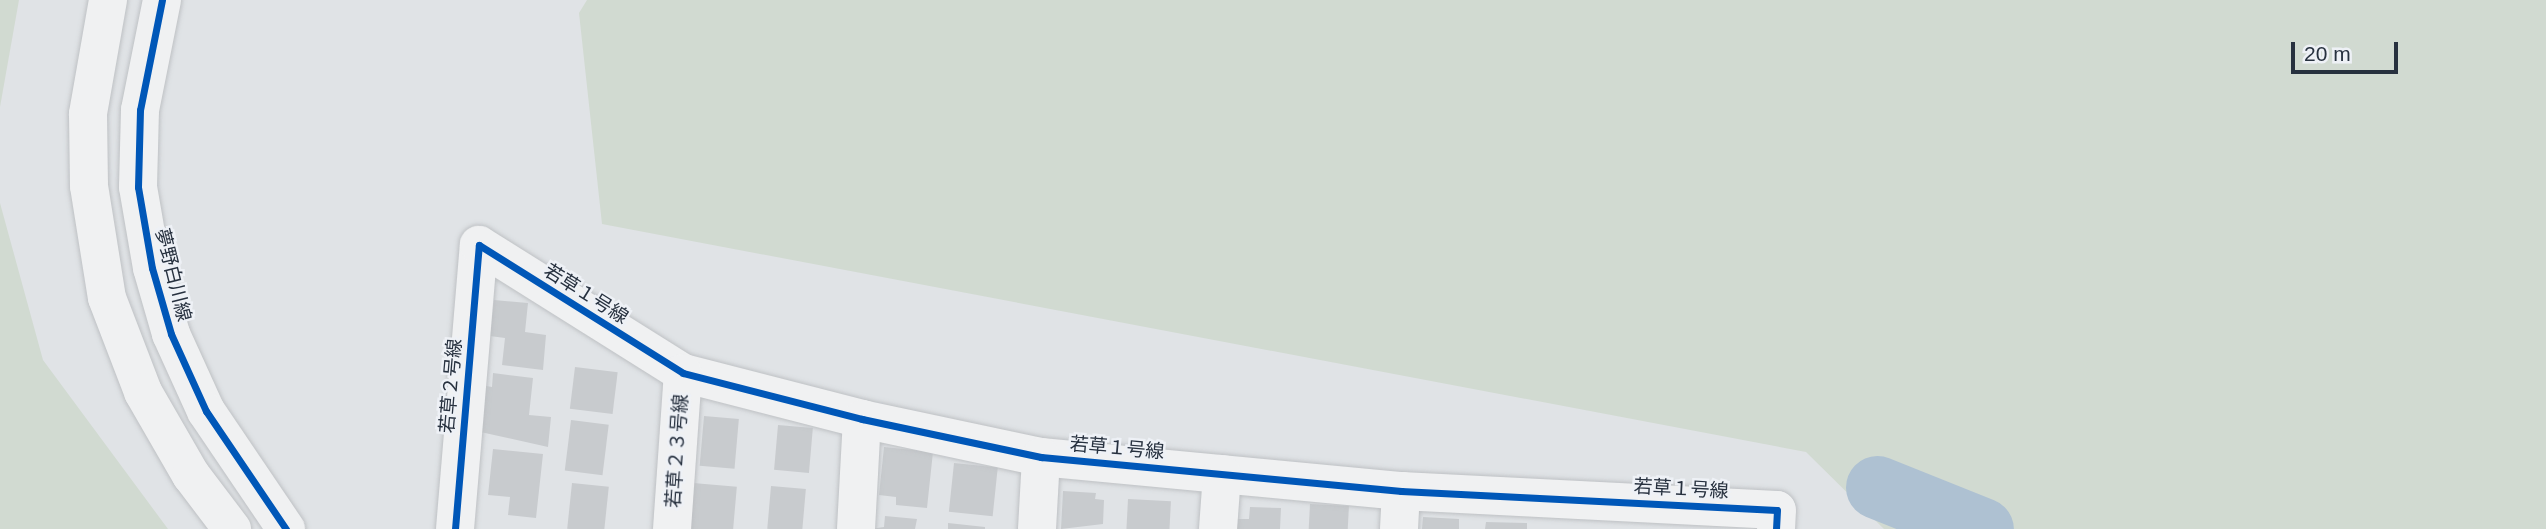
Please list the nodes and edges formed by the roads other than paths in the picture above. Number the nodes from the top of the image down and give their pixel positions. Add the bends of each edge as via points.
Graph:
1 (108, 0) edge
2 (162, 0) edge
3 (479, 246) joint
4 (682, 373) junction
5 (862, 419) junction
6 (1041, 457) junction
7 (1222, 474) junction
8 (1401, 491) junction
9 (1577, 514) edge
10 (232, 529) edge
11 (286, 529) edge
12 (455, 529) edge
13 (672, 529) edge
14 (856, 529) edge
15 (1037, 529) edge
16 (1218, 529) edge
17 (1399, 529) edge
18 (1776, 529) edge

1 - 10 street via 88,114 89,187 107,298 143,392 191,475
2 - 11 street, 夢野白川線 via 140,110 138,187 152,268 171,334 206,411
3 - 4 street, 若草１号線
3 - 12 street, 若草２号線
4 - 5 street, 若草１号線
4 - 13 street, 若草２３号線
5 - 6 street, 若草１号線
5 - 14 street
6 - 7 street, 若草１号線
6 - 15 street
7 - 8 street, 若草１号線
7 - 16 street
8 - 9 street, 若草１号線
8 - 17 street
9 - 18 street, 若草１号線 via 1777,510

